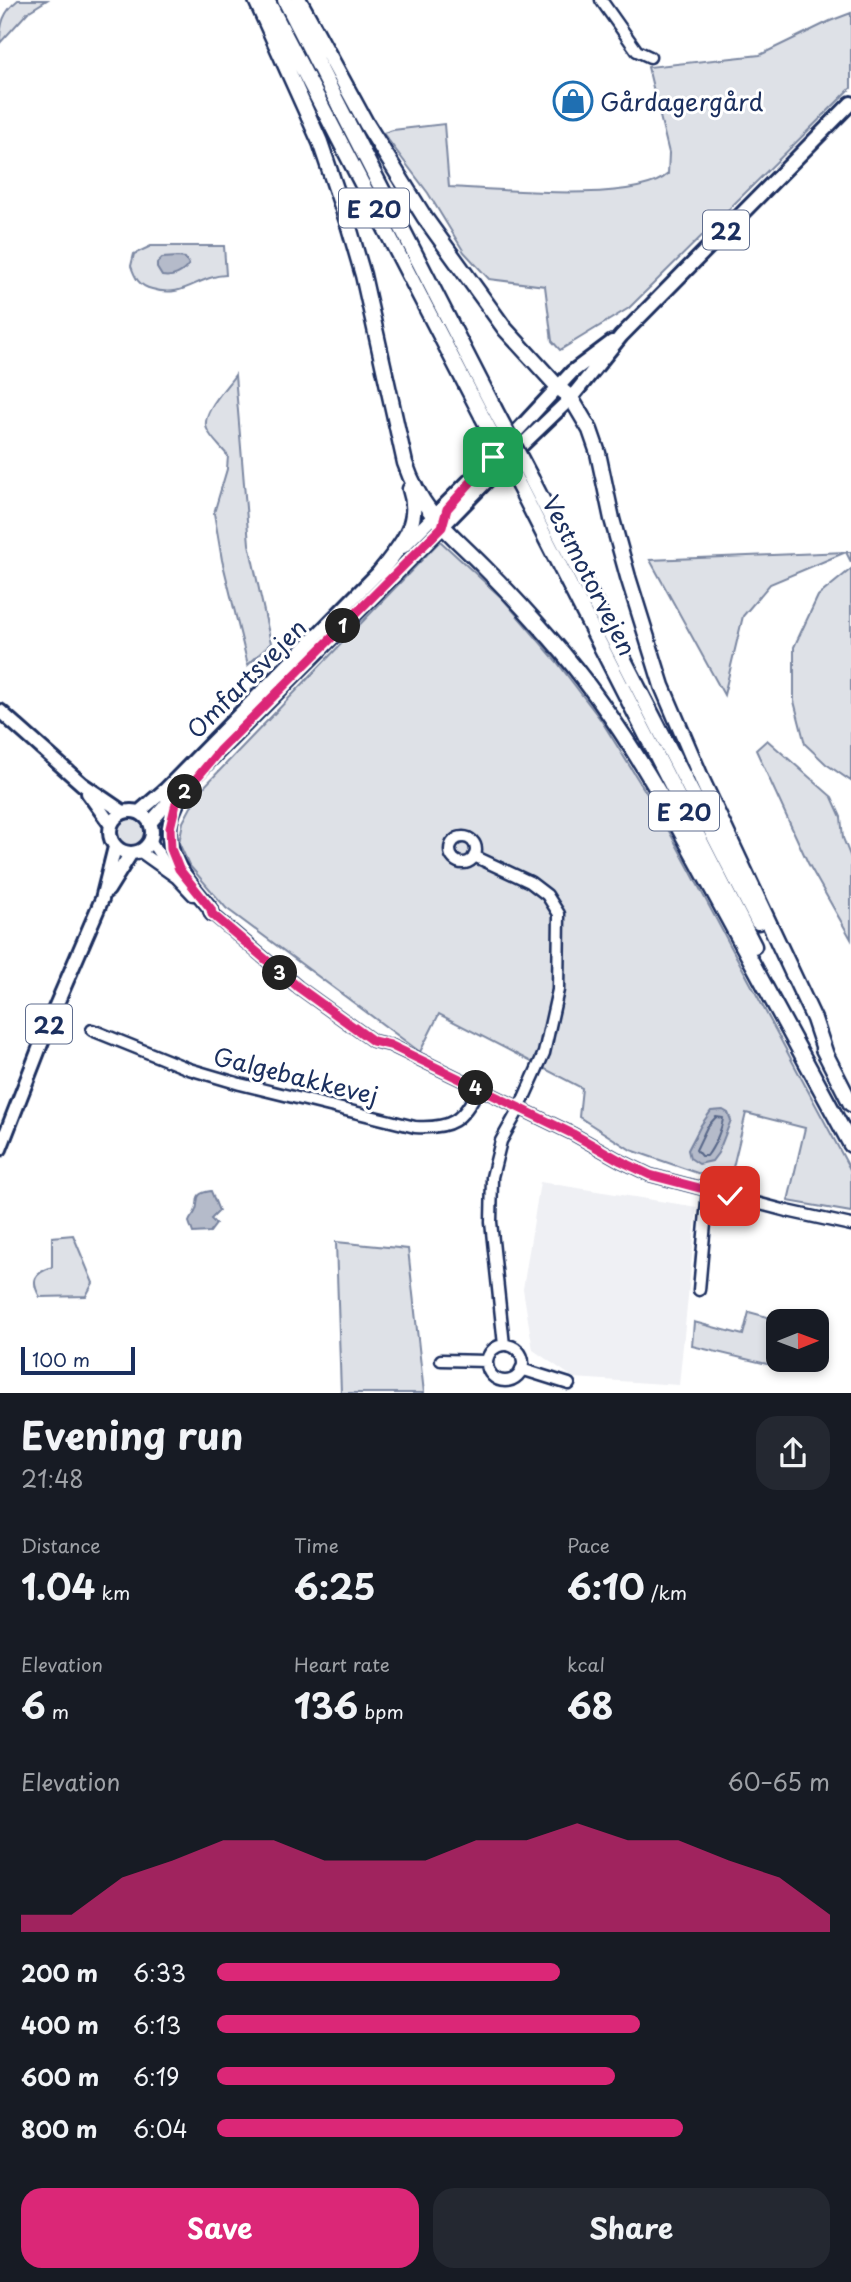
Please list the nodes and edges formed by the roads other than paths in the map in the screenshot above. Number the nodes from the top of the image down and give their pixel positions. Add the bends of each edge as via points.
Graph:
1 (256, 0) edge
2 (267, 0) edge
3 (285, 0) edge
4 (299, 0) edge
5 (601, 0) edge
6 (650, 57) dead end
7 (851, 103) edge
8 (621, 336) junction
9 (558, 387) junction
10 (571, 398) junction
11 (488, 412) junction
12 (395, 416) junction
13 (523, 444) junction
14 (526, 483) junction
15 (437, 522) junction
16 (380, 572) junction
17 (0, 711) edge
18 (219, 751) junction
19 (82, 784) junction
20 (123, 812) junction
21 (139, 812) junction
22 (150, 823) junction
23 (111, 825) junction
24 (150, 840) junction
25 (116, 846) junction
26 (135, 852) junction
27 (474, 856) dead end
28 (177, 878) junction
29 (102, 899) junction
30 (212, 914) junction
31 (92, 1030) dead end
32 (826, 1055) junction
33 (478, 1088) junction
34 (851, 1104) edge
35 (519, 1109) junction
36 (851, 1134) edge
37 (851, 1145) edge
38 (0, 1149) edge
39 (708, 1190) junction
40 (851, 1226) edge
41 (699, 1290) dead end
42 (504, 1345) junction
43 (441, 1360) dead end
44 (487, 1361) junction
45 (521, 1369) junction
46 (500, 1380) junction
47 (569, 1384) dead end
48 (497, 1393) edge

1 - 12 highway via 320,142 345,215
2 - 11 highway, Vestmotorvejen / E 20
3 - 11 highway, Vestmotorvejen / E 20
4 - 9 highway via 366,123 425,218 505,329
5 - 6 street via 637,51
7 - 8 main road, Omfartsvejen / 22
8 - 9 main road, Omfartsvejen / 22
8 - 10 main road, Omfartsvejen / 22
9 - 10 highway
9 - 13 main road via 554,405
9 - 15 main road, Omfartsvejen / 22
10 - 13 main road, Omfartsvejen / 22
10 - 32 highway via 598,453 625,565 667,698 814,1019
11 - 14 highway, Vestmotorvejen / E 20, bridge
12 - 15 highway via 414,487
12 - 16 highway via 414,519 405,540
13 - 15 main road, Omfartsvejen / 22
14 - 32 highway, Vestmotorvejen / E 20
14 - 36 highway, Vestmotorvejen / E 20
15 - 16 main road, Omfartsvejen / 22
15 - 18 main road, Omfartsvejen / 22
15 - 37 highway via 552,639 622,733 672,815
16 - 21 main road, Omfartsvejen / 22
17 - 19 main road
18 - 22 main road, Omfartsvejen / 22
18 - 30 main road via 176,803 170,828 171,849 179,869
19 - 20 main road
19 - 23 main road
20 - 21 main road
20 - 23 main road
21 - 22 main road
22 - 24 main road
23 - 25 main road, 22 via 110,836
24 - 26 main road, 22
24 - 28 street
25 - 26 main road
25 - 29 main road, 22
26 - 28 street
26 - 29 main road, 22
27 - 35 street via 530,882 547,895 559,914 558,990 544,1053
28 - 30 street
29 - 38 main road, 22
30 - 33 street via 298,987 373,1041
31 - 33 street, Galgebakkevej via 189,1069 415,1127 433,1128 463,1116
32 - 34 highway, Vestmotorvejen / E 20
33 - 35 street
35 - 39 street via 650,1175
35 - 42 street via 501,1142 492,1177 491,1222
39 - 40 street via 810,1221
39 - 41 street
42 - 44 street via 493,1350
42 - 45 street via 519,1353
43 - 44 street
44 - 46 street via 490,1373
45 - 46 street via 511,1380
45 - 47 street
46 - 48 street

